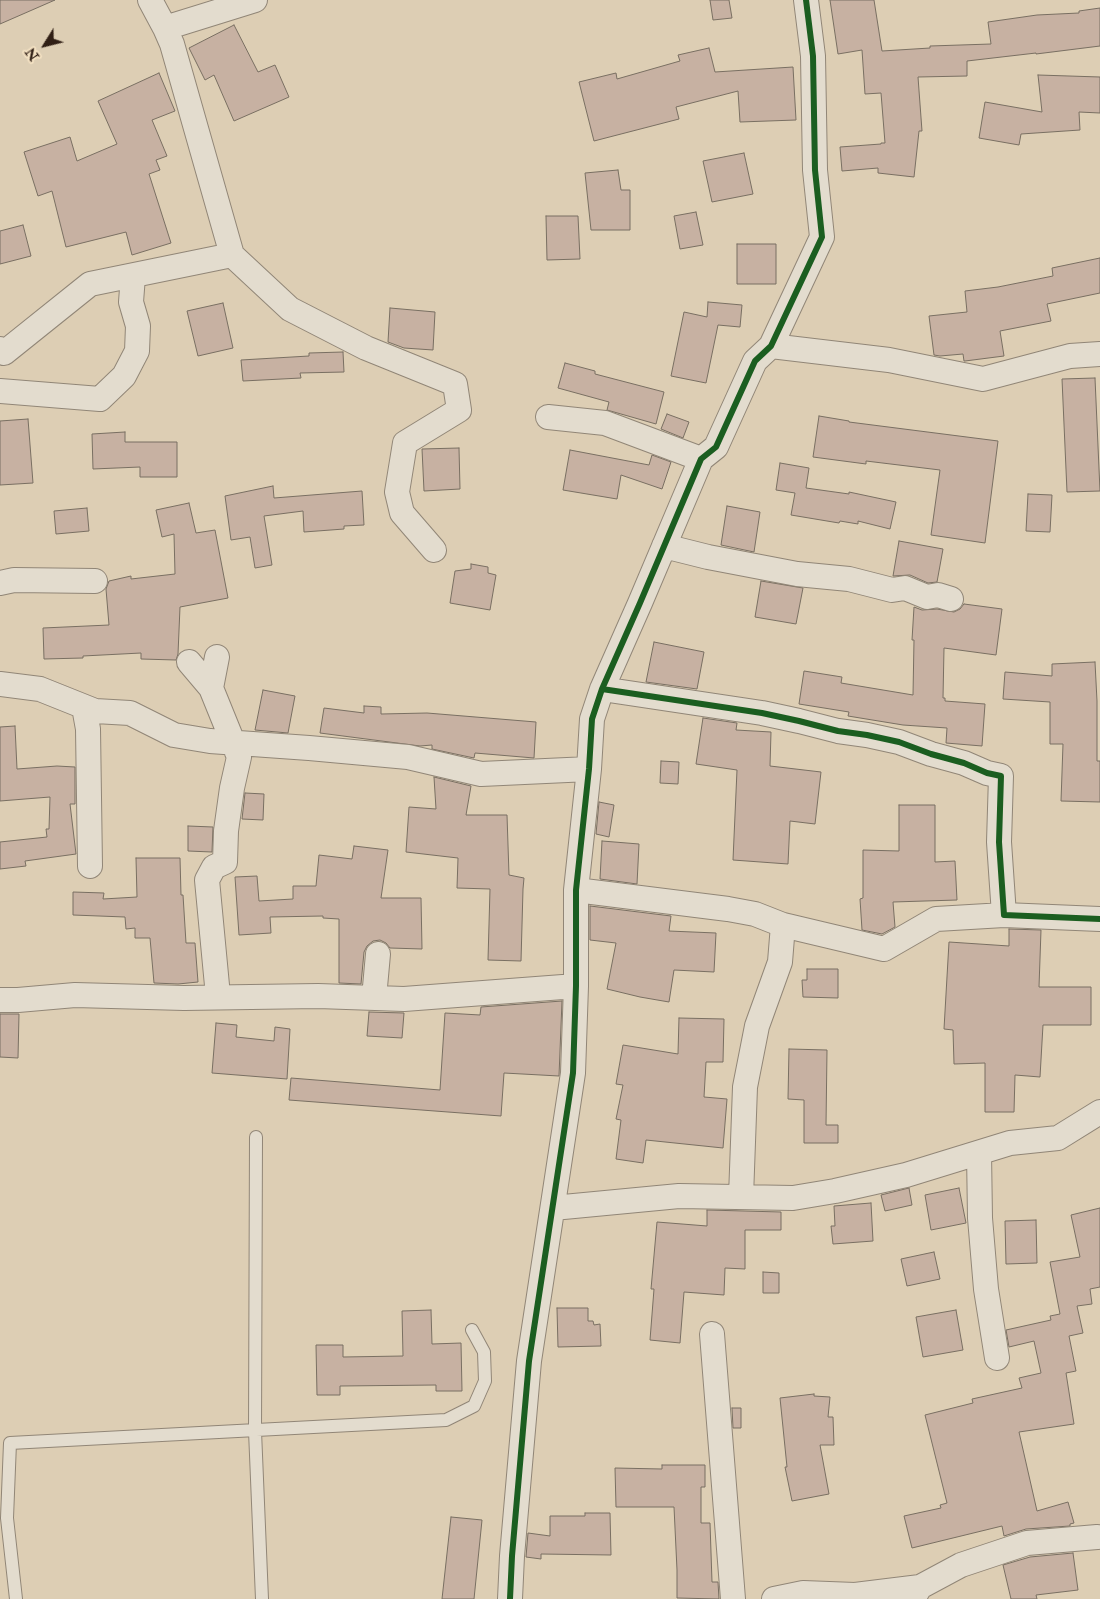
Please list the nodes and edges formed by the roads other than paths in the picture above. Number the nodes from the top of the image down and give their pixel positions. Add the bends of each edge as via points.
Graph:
1 (150, 0) edge
2 (255, 0) edge
3 (806, 0) edge
4 (165, 28) junction
5 (232, 255) junction
6 (133, 276) junction
7 (771, 346) junction
8 (0, 349) edge
9 (1100, 354) edge
10 (0, 391) edge
11 (548, 417) dead end
12 (702, 459) junction
13 (664, 546) junction
14 (434, 550) dead end
15 (95, 581) dead end
16 (0, 583) edge
17 (950, 599) dead end
18 (217, 657) dead end
19 (189, 662) dead end
20 (0, 684) edge
21 (211, 688) junction
22 (602, 689) junction
23 (84, 707) junction
24 (234, 743) junction
25 (589, 769) junction
26 (90, 866) dead end
27 (576, 890) junction
28 (1004, 915) junction
29 (1100, 919) edge
30 (783, 925) junction
31 (378, 954) dead end
32 (576, 986) junction
33 (218, 996) junction
34 (374, 998) junction
35 (0, 1000) edge
36 (1100, 1112) edge
37 (256, 1137) dead end
38 (979, 1153) junction
39 (741, 1197) junction
40 (553, 1208) junction
41 (472, 1330) dead end
42 (712, 1334) dead end
43 (997, 1358) dead end
44 (255, 1430) junction
45 (3, 1518) edge
46 (1097, 1537) dead end
47 (916, 1593) edge
48 (16, 1599) edge
49 (262, 1599) edge
50 (510, 1599) edge
51 (733, 1599) edge
52 (774, 1599) edge

1 - 4 street
2 - 4 street
3 - 7 street via 813,56 815,170 822,237
4 - 5 street
5 - 6 street
5 - 14 street via 290,310 366,348 455,384 459,410 405,443 396,492 402,513
6 - 8 street via 90,284 4,353
6 - 10 street via 131,302 138,326 137,350 124,376 100,399
7 - 9 street via 889,360 983,379 1070,356
7 - 12 street via 755,361 716,447
11 - 12 street via 605,423
12 - 13 street
13 - 17 street via 788,572 849,579 892,590 905,588 927,597 938,595
13 - 22 street
15 - 16 street via 14,580
18 - 21 street
19 - 21 street
20 - 23 street via 40,689
21 - 24 street
22 - 25 street via 592,719
22 - 28 street via 753,712 867,735 899,742 1001,776 999,842
23 - 24 street via 95,711 130,713 174,735
23 - 26 street via 88,729
24 - 25 street via 408,758 481,774
24 - 33 street via 239,757 226,831 225,862 214,867 207,880
25 - 27 street
27 - 30 street via 728,909 755,914
27 - 32 street
28 - 29 street
28 - 30 street via 936,919 884,949
30 - 39 street via 780,962 756,1026 745,1087
31 - 34 street
32 - 34 street via 404,999
32 - 40 street via 573,1073
33 - 34 street
33 - 35 street via 75,995
36 - 38 street via 1058,1138 1010,1143
37 - 44 lane
38 - 39 street via 906,1175 836,1191 793,1198
38 - 43 street via 986,1289
39 - 40 street via 679,1196
40 - 50 street via 530,1361
41 - 44 lane via 484,1352 485,1381 474,1406 446,1420
42 - 51 street
44 - 45 lane via 10,1443
44 - 49 lane
45 - 48 lane
46 - 47 street via 1027,1543 961,1565
47 - 52 street via 803,1594

